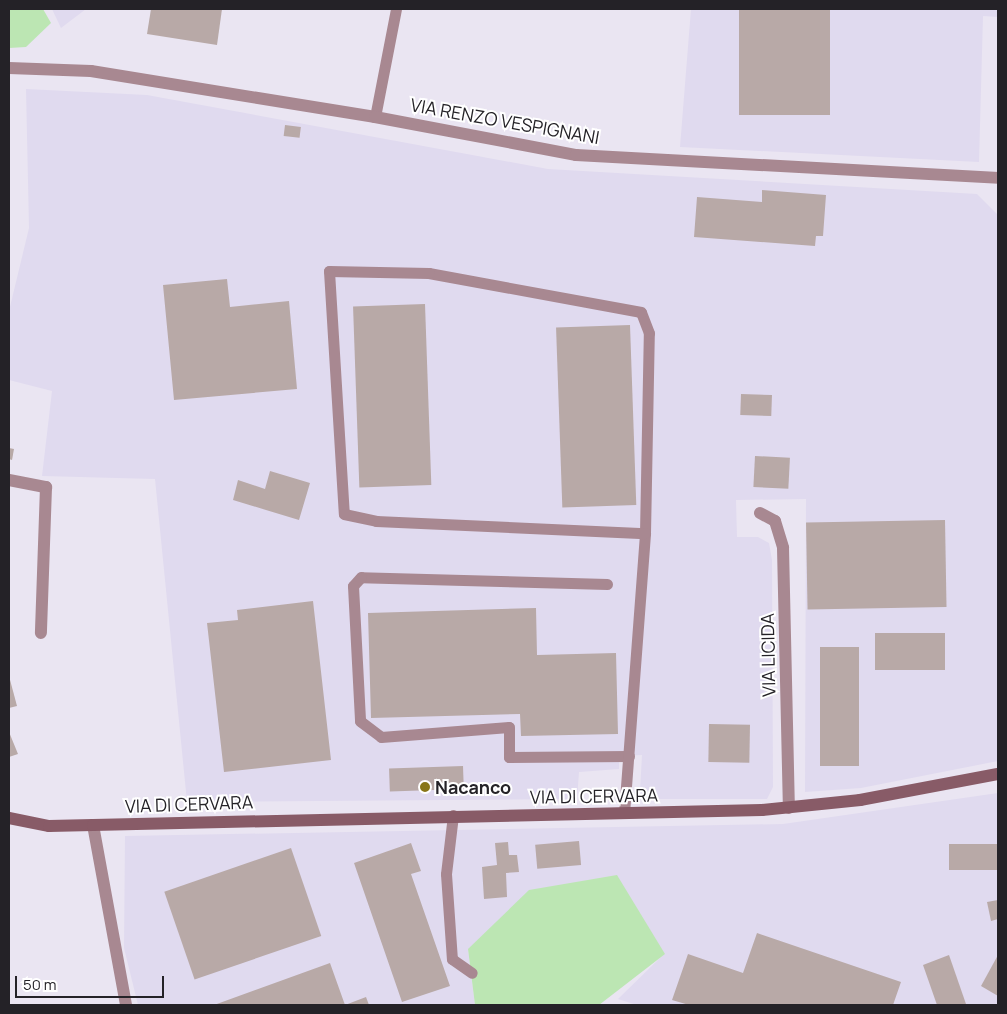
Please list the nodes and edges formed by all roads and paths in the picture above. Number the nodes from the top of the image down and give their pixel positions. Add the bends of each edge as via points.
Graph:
1 (396, 9) edge
2 (9, 68) edge
3 (376, 117) junction
4 (998, 178) edge
5 (9, 480) edge
6 (760, 514) dead end
7 (645, 533) junction
8 (607, 584) dead end
9 (41, 633) dead end
10 (629, 756) junction
11 (998, 774) edge
12 (789, 808) junction
13 (624, 813) junction
14 (453, 815) junction
15 (9, 818) edge
16 (93, 825) junction
17 (472, 973) dead end
18 (126, 1005) edge

1 - 3 lane
2 - 3 street, VIA RENZO VESPIGNANI via 91,71
3 - 4 street, VIA RENZO VESPIGNANI via 576,155
5 - 9 street via 46,487
6 - 12 street, VIA LICIDA via 775,521 783,548
7 - 7 lane via 649,332 641,312 429,273 329,271 344,514 376,521
7 - 10 lane
8 - 10 lane via 361,577 352,586 360,721 381,737 509,727 509,757
10 - 13 lane
11 - 12 street, VIA DI CERVARA via 860,800
12 - 13 street, VIA DI CERVARA
13 - 14 street, VIA DI CERVARA
14 - 16 street, VIA DI CERVARA
14 - 17 lane via 446,874 452,959
15 - 16 street, VIA DI CERVARA via 48,826
16 - 18 street

